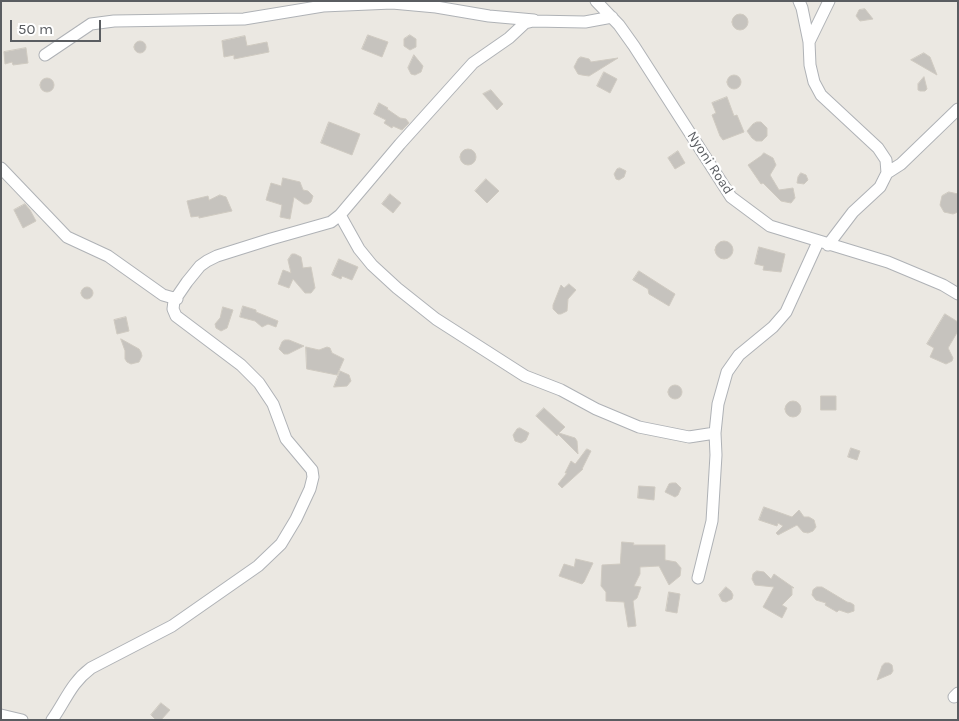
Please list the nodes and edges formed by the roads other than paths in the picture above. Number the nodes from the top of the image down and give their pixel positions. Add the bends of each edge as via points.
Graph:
1 (596, 1) edge
2 (800, 1) edge
3 (829, 1) edge
4 (612, 17) junction
5 (550, 21) junction
6 (808, 42) junction
7 (45, 55) dead end
8 (958, 109) edge
9 (1, 168) edge
10 (887, 173) junction
11 (340, 215) junction
12 (823, 243) junction
13 (958, 294) edge
14 (176, 299) junction
15 (715, 433) junction
16 (698, 578) dead end
17 (1, 715) edge
18 (22, 720) edge
19 (52, 720) edge

1 - 4 street, Nyoni Road
2 - 6 street
3 - 6 street
4 - 5 street via 585,22
4 - 12 street, Nyoni Road via 731,197 770,226
5 - 7 street via 392,3 323,6 244,20 91,24
5 - 11 street via 525,23 473,63
6 - 10 street via 814,82 821,95 878,148 886,160
8 - 10 street via 901,164
9 - 14 street via 67,237 108,256 163,295
10 - 12 street via 880,187
11 - 14 street via 331,222 207,260
11 - 15 street via 359,249 397,288 436,319 524,376 639,427 689,437
12 - 13 street, Nyoni Road via 888,262
12 - 15 street via 786,312 739,355 726,372
14 - 19 street via 173,309 176,316 241,365 266,392 286,439 312,470 310,488 296,519 272,554 172,626 83,674
15 - 16 street via 712,521
17 - 18 street

